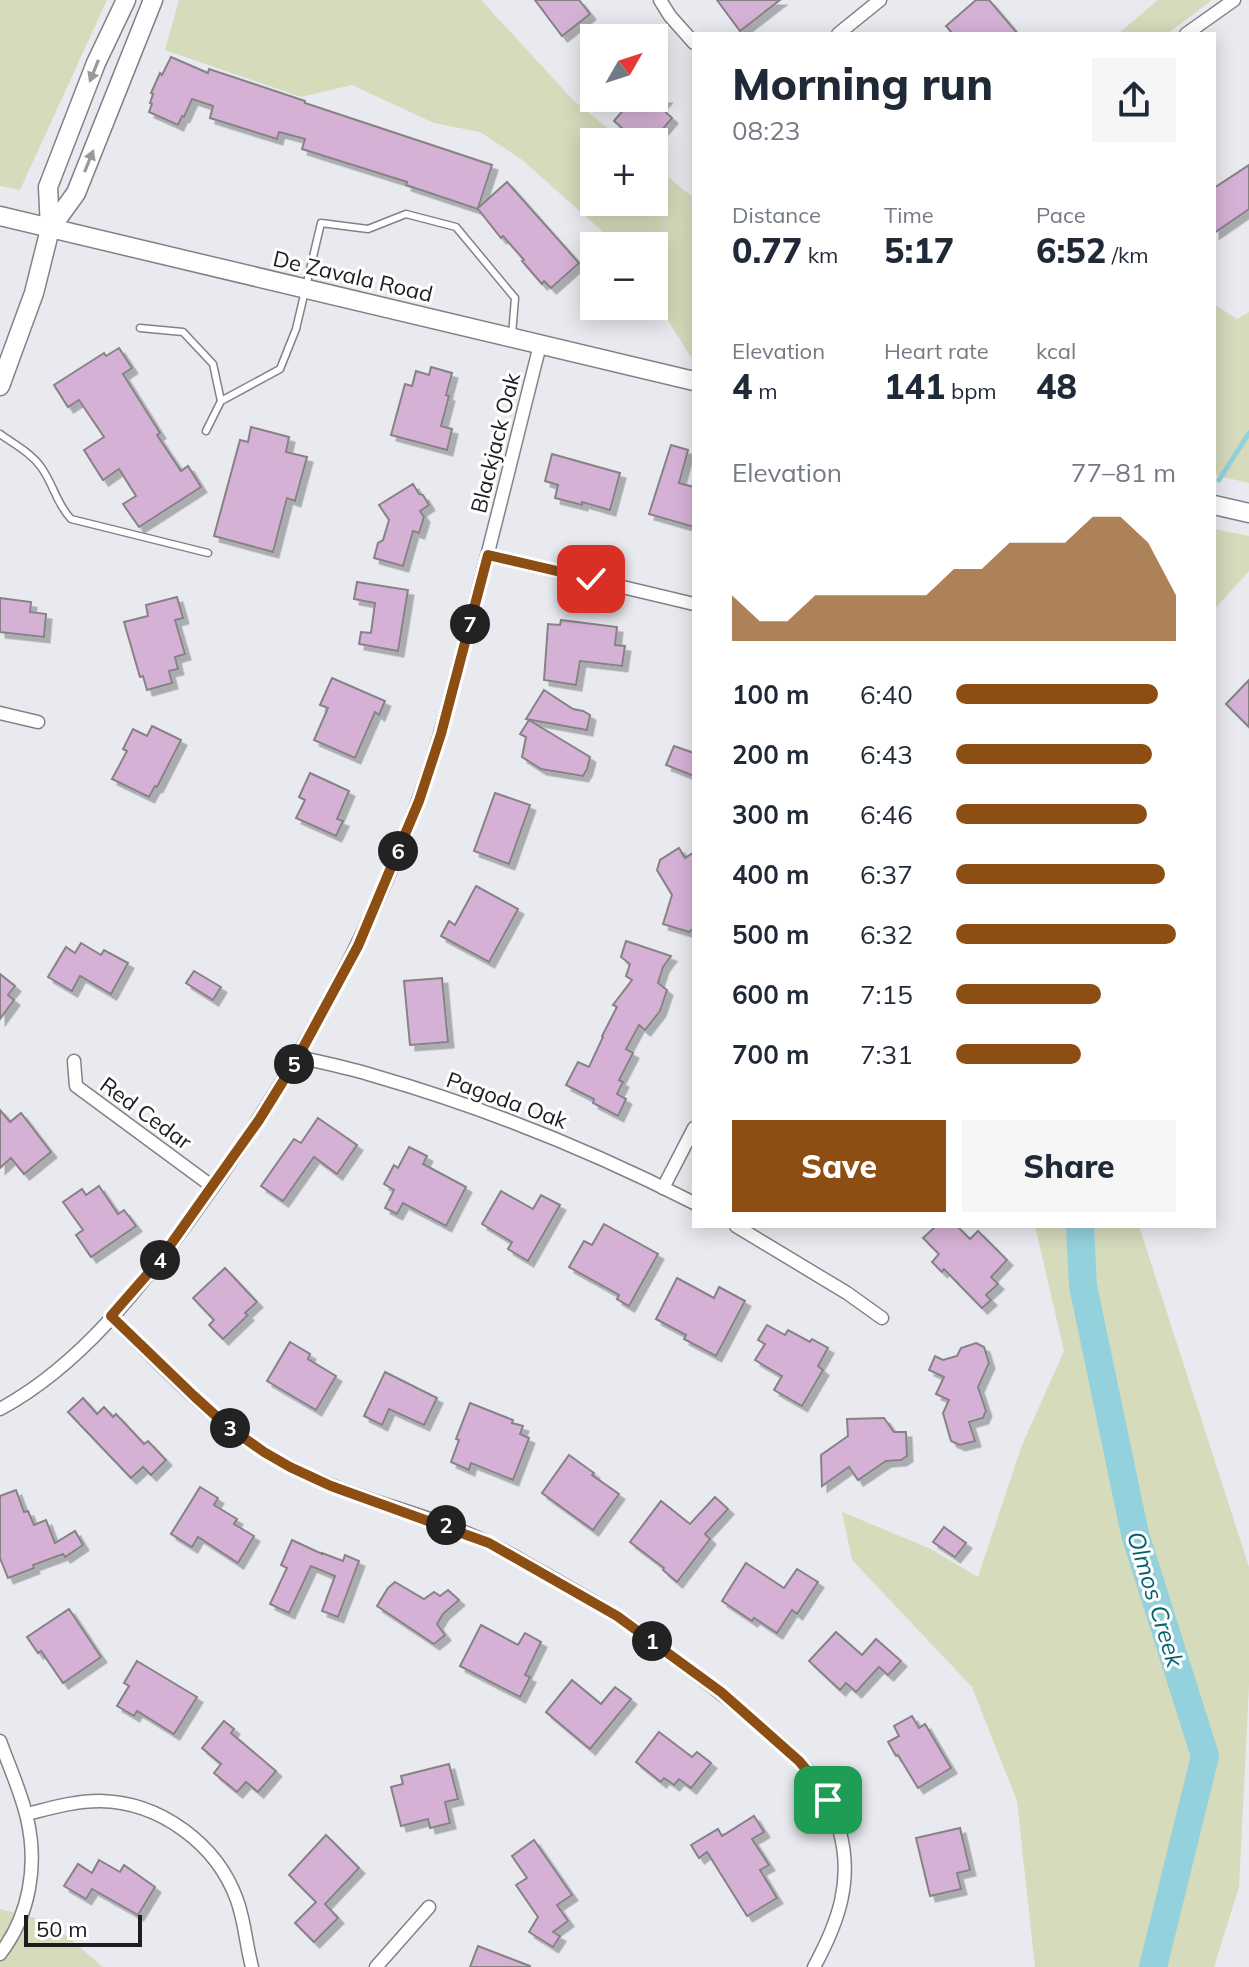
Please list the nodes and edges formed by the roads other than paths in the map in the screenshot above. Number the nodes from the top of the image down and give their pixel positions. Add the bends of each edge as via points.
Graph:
1 (126, 0) edge
2 (153, 0) edge
3 (660, 0) edge
4 (880, 0) edge
5 (1234, 0) edge
6 (840, 32) edge
7 (1189, 32) edge
8 (692, 41) edge
9 (0, 216) edge
10 (50, 229) junction
11 (305, 289) junction
12 (140, 328) dead end
13 (512, 338) junction
14 (540, 345) junction
15 (692, 381) edge
16 (0, 386) edge
17 (221, 401) junction
18 (206, 431) dead end
19 (0, 434) edge
20 (1216, 505) edge
21 (1249, 513) edge
22 (208, 553) dead end
23 (488, 555) junction
24 (692, 604) edge
25 (0, 713) edge
26 (38, 722) dead end
27 (298, 1057) junction
28 (74, 1061) dead end
29 (692, 1132) edge
30 (213, 1187) junction
31 (663, 1188) junction
32 (692, 1202) edge
33 (739, 1228) edge
34 (111, 1316) junction
35 (882, 1318) dead end
36 (0, 1409) edge
37 (0, 1741) edge
38 (27, 1814) junction
39 (429, 1907) dead end
40 (0, 1954) edge
41 (252, 1967) edge
42 (376, 1967) edge
43 (814, 1967) edge

1 -> 10 main road via 48,187
10 -> 2 main road via 76,193
3 - 8 street
4 - 6 street
5 - 7 street
9 - 10 main road, De Zavala Road
10 - 11 main road, De Zavala Road
10 - 16 main road via 34,293
11 - 13 main road, De Zavala Road
11 - 13 lane via 321,223 368,229 406,214 456,227 515,298
11 - 17 lane via 280,369
12 - 17 lane via 183,332 213,364
13 - 14 main road, De Zavala Road
14 - 15 main road, De Zavala Road
14 - 23 street, Blackjack Oak
17 - 18 lane
19 - 22 lane via 41,467 71,519
20 - 21 main road
23 - 24 street
23 - 27 street, Blackjack Oak via 419,801 358,946
25 - 26 street
27 - 30 street, Blackjack Oak
27 - 31 street, Pagoda Oak via 477,1108
28 - 30 street, Red Cedar via 76,1086
29 - 31 street
30 - 34 street, Blackjack Oak
31 - 32 street, Pagoda Oak
33 - 35 street
34 - 36 street, Blackjack Oak via 46,1380
34 - 43 street via 227,1426 264,1452 331,1486 489,1543 617,1616 721,1692 799,1761 828,1800 843,1845 841,1908
37 - 38 street
38 - 40 street via 32,1875 19,1923
38 - 41 street via 102,1801 134,1806 177,1825 202,1845 230,1884 242,1913
39 - 42 street

